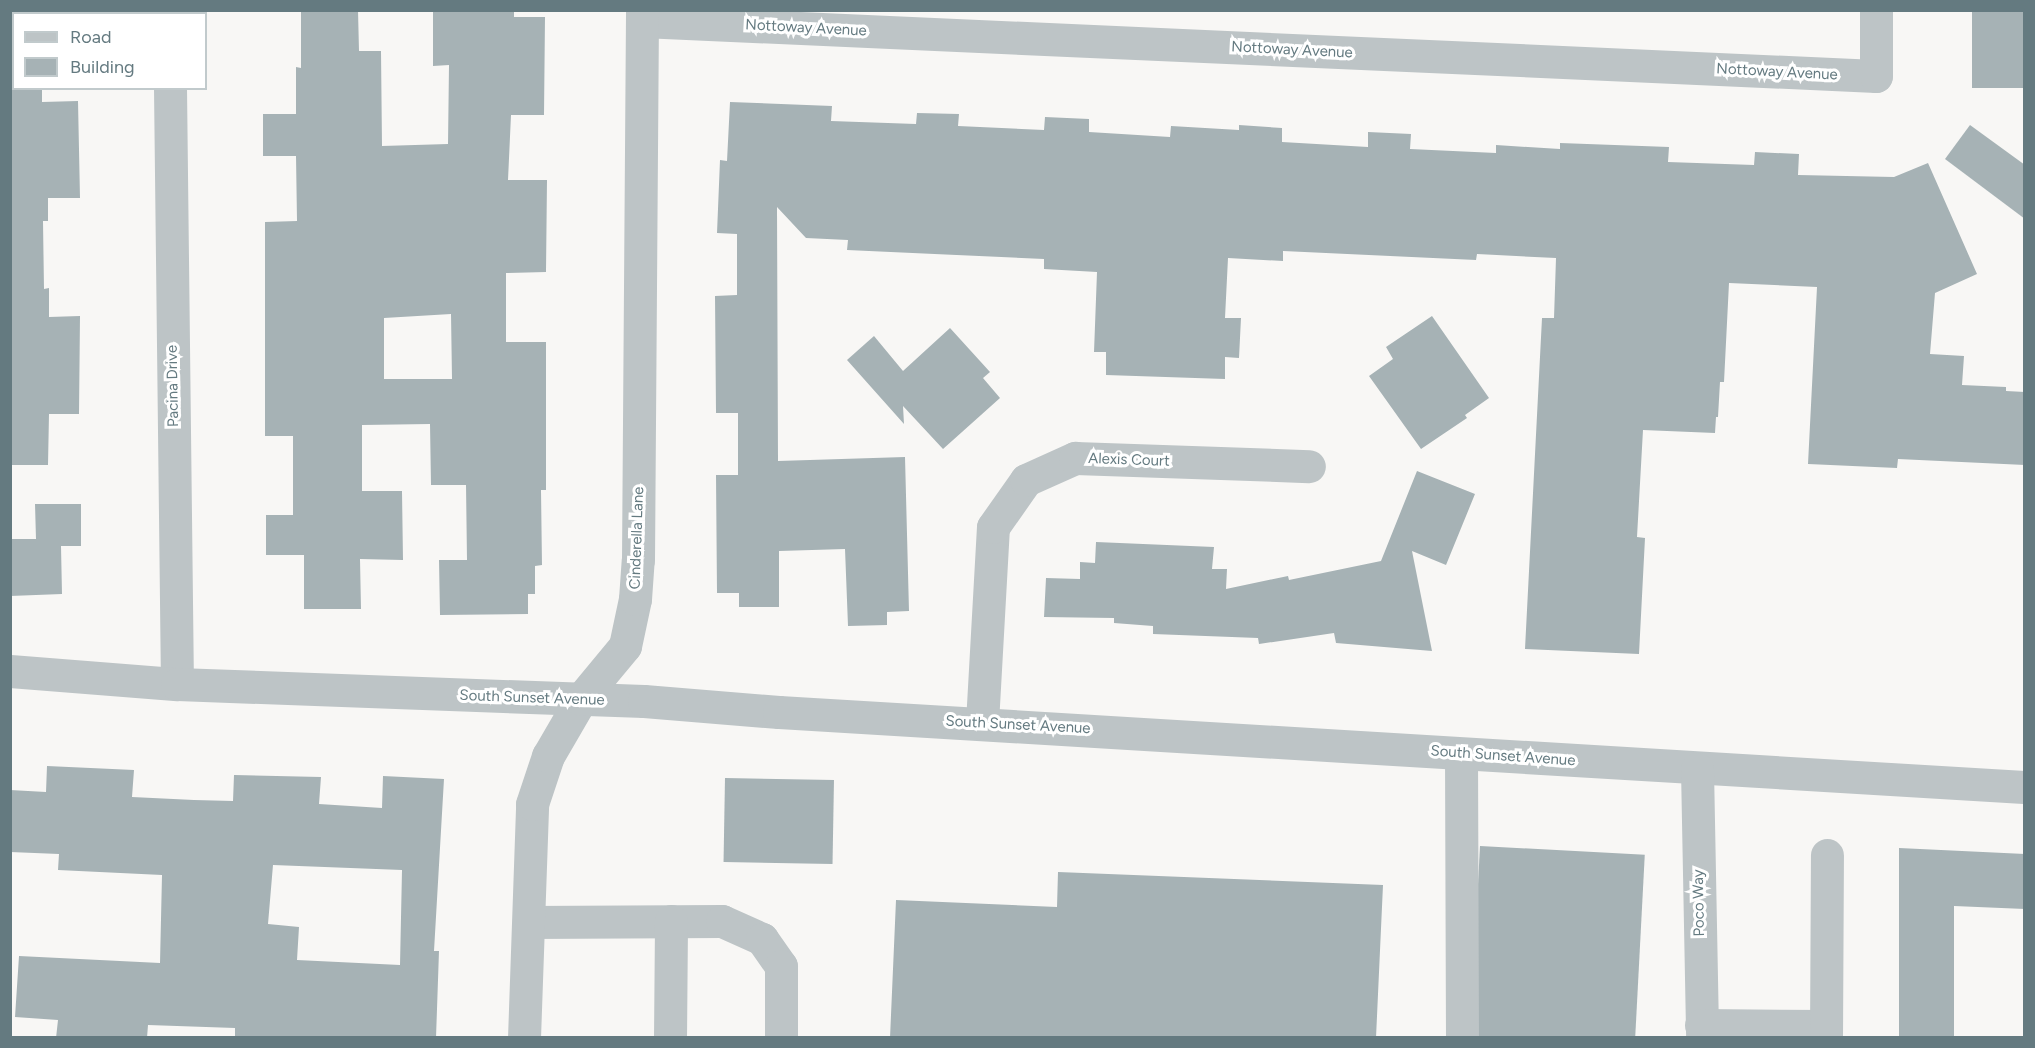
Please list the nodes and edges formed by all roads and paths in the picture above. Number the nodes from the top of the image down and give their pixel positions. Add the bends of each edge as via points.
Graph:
1 (1876, 10) edge
2 (642, 16) edge
3 (170, 90) edge
4 (1309, 466) dead end
5 (10, 671) edge
6 (177, 684) junction
7 (581, 699) junction
8 (982, 723) junction
9 (1461, 754) junction
10 (1697, 769) junction
11 (2025, 787) edge
12 (1827, 855) dead end
13 (529, 921) junction
14 (671, 921) junction
15 (1701, 1031) edge
16 (1826, 1032) edge
17 (524, 1038) edge
18 (670, 1038) edge
19 (781, 1038) edge
20 (1462, 1038) edge

1 - 2 street, Nottoway Avenue via 1876,76
2 - 7 street, Cinderella Lane via 635,599 625,646
3 - 6 street, Pacina Drive
4 - 8 street, Alexis Court via 1075,458 1026,480 993,527
5 - 6 street, South Sunset Avenue
6 - 7 street, South Sunset Avenue
7 - 8 street, South Sunset Avenue
7 - 13 street, Cinderella Lane via 548,756 532,804
8 - 9 street, South Sunset Avenue
9 - 10 street, South Sunset Avenue
9 - 20 street
10 - 11 street, South Sunset Avenue
10 - 15 street, Poco Way
12 - 16 street
13 - 14 street
13 - 17 street, Cinderella Lane
14 - 18 street
14 - 19 street via 722,921 762,939 781,966
15 - 16 street

